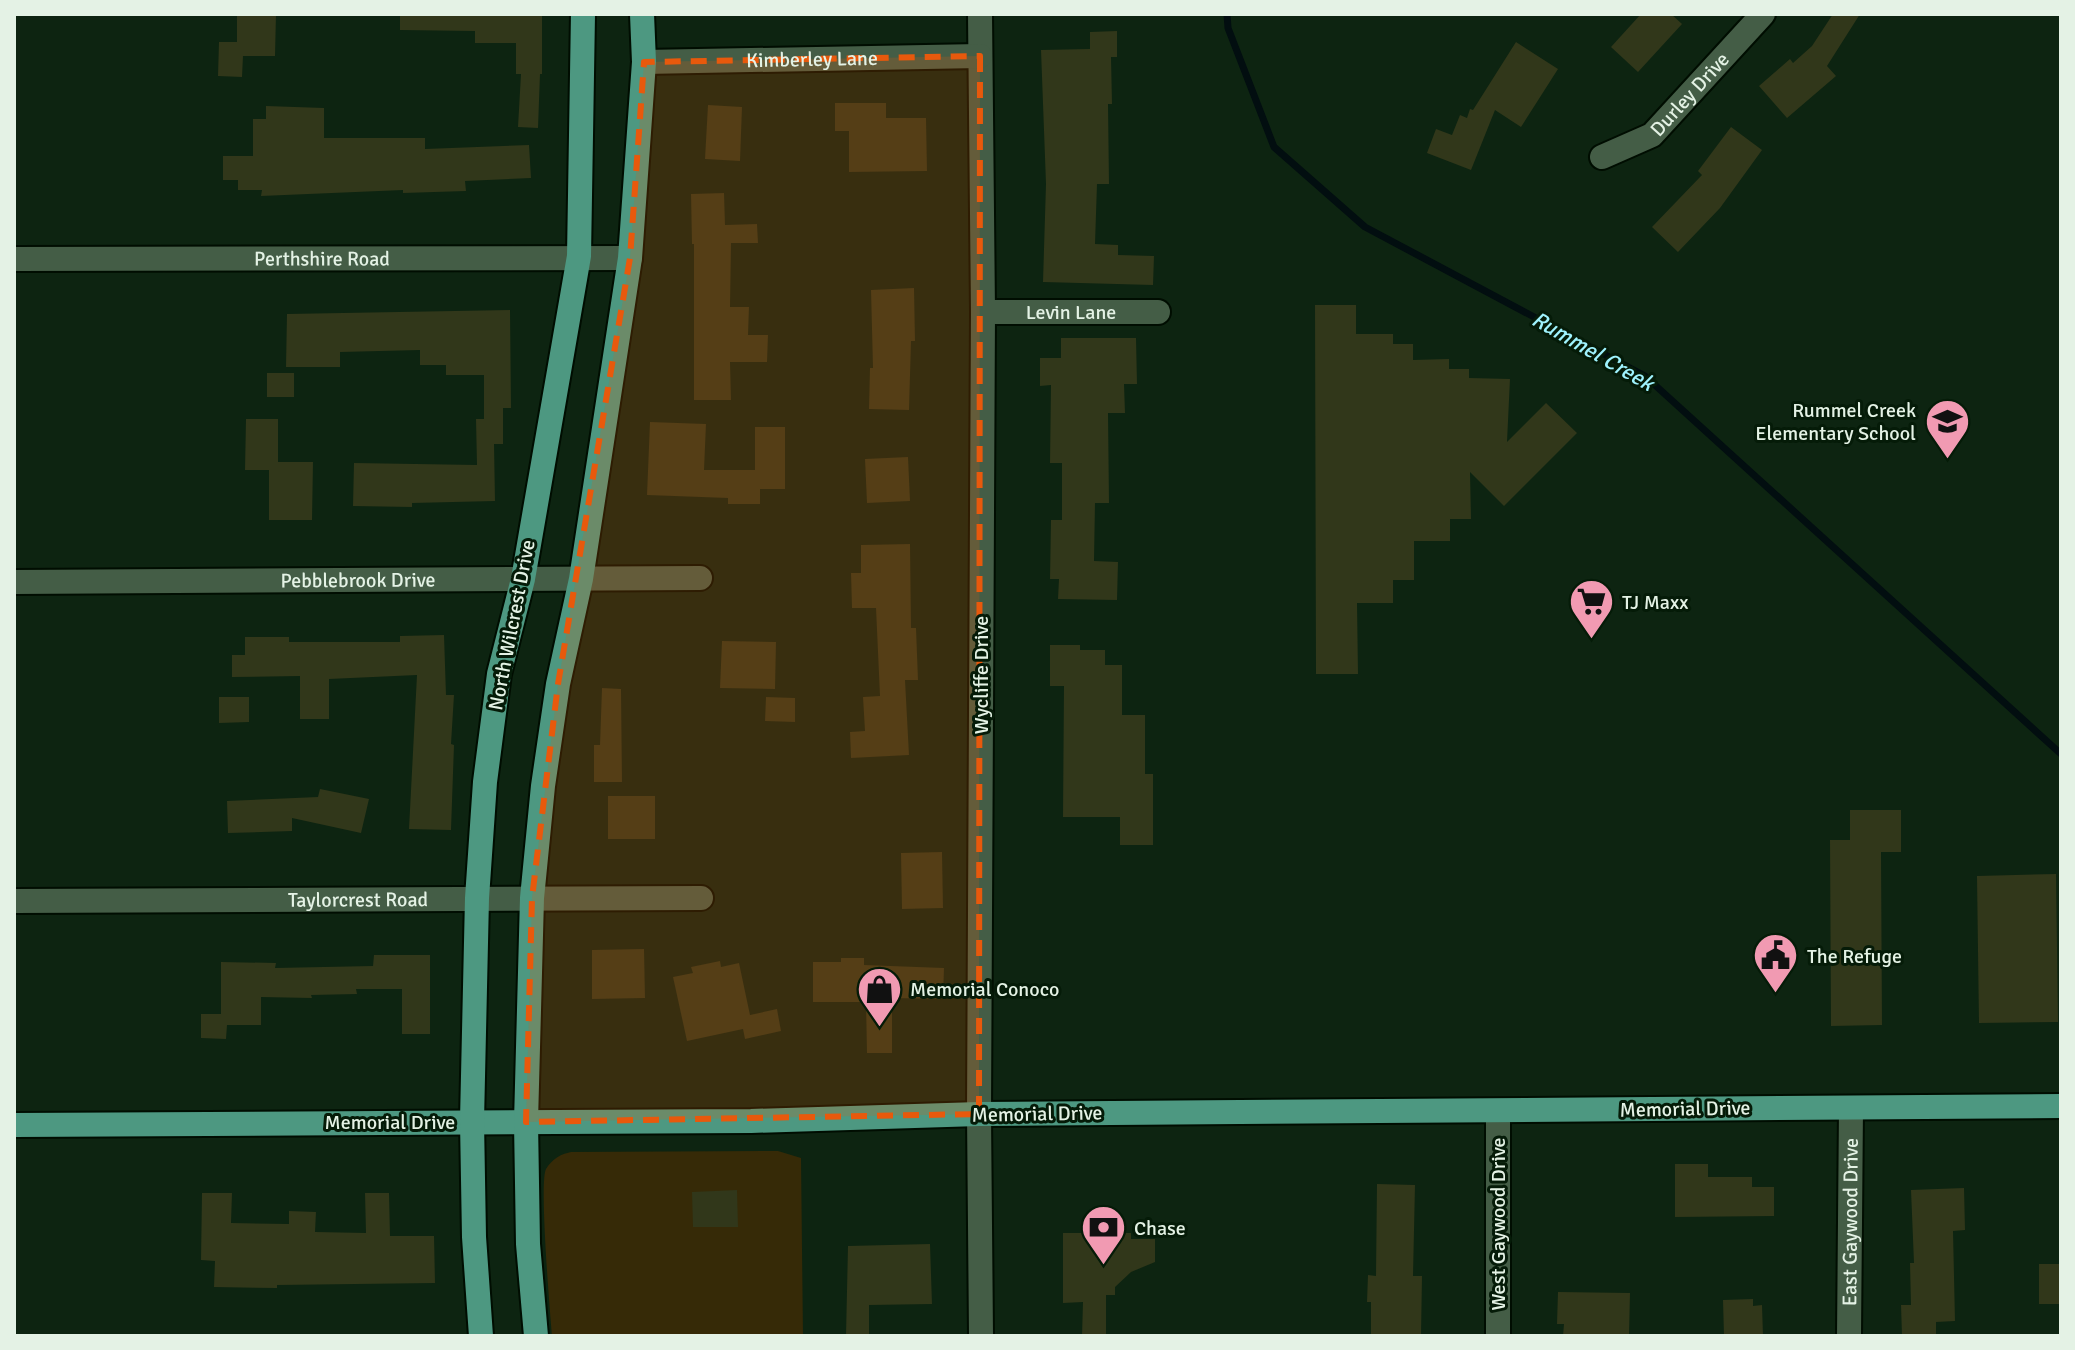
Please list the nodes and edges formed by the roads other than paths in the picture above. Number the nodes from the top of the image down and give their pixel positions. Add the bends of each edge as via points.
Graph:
1 (583, 14) edge
2 (642, 14) edge
3 (980, 14) edge
4 (1763, 14) edge
5 (980, 56) junction
6 (644, 62) junction
7 (1602, 157) dead end
8 (579, 256) junction
9 (630, 258) junction
10 (14, 259) edge
11 (983, 312) junction
12 (1158, 312) dead end
13 (700, 578) dead end
14 (523, 579) junction
15 (581, 579) junction
16 (14, 582) edge
17 (477, 898) junction
18 (532, 898) junction
19 (701, 898) dead end
20 (14, 901) edge
21 (2061, 1106) edge
22 (1851, 1108) junction
23 (1498, 1111) junction
24 (979, 1114) junction
25 (472, 1121) junction
26 (526, 1122) junction
27 (14, 1125) edge
28 (532, 1335) edge
29 (481, 1336) edge
30 (981, 1336) edge
31 (1498, 1336) edge
32 (1849, 1336) edge

1 - 8 main road, North Wilcrest Drive
2 - 6 main road
3 - 5 street, Wycliffe Drive
4 - 7 street, Durley Drive via 1652,135
5 - 6 street, Kimberley Lane
5 - 11 street, Wycliffe Drive
6 - 9 main road
8 - 9 street, Perthshire Road
8 - 10 street, Perthshire Road
8 - 14 main road, North Wilcrest Drive
9 - 15 main road
11 - 12 street, Levin Lane
11 - 24 street, Wycliffe Drive
13 - 15 street, Pebblebrook Drive
14 - 15 street, Pebblebrook Drive
14 - 16 street, Pebblebrook Drive
14 - 17 main road, North Wilcrest Drive via 499,674
15 - 18 main road via 558,684
17 - 18 street, Taylorcrest Road
17 - 20 street, Taylorcrest Road
17 - 25 main road, North Wilcrest Drive
18 - 19 street, Taylorcrest Road
18 - 26 main road
21 - 22 main road, Memorial Drive
22 - 23 main road, Memorial Drive
22 - 32 street, East Gaywood Drive
23 - 24 main road, Memorial Drive
23 - 31 street, West Gaywood Drive
24 - 26 main road, Memorial Drive
24 - 30 street, Wycliffe Drive
25 - 26 main road, Memorial Drive
25 - 27 main road, Memorial Drive
25 - 29 main road, North Wilcrest Drive
26 - 28 main road

